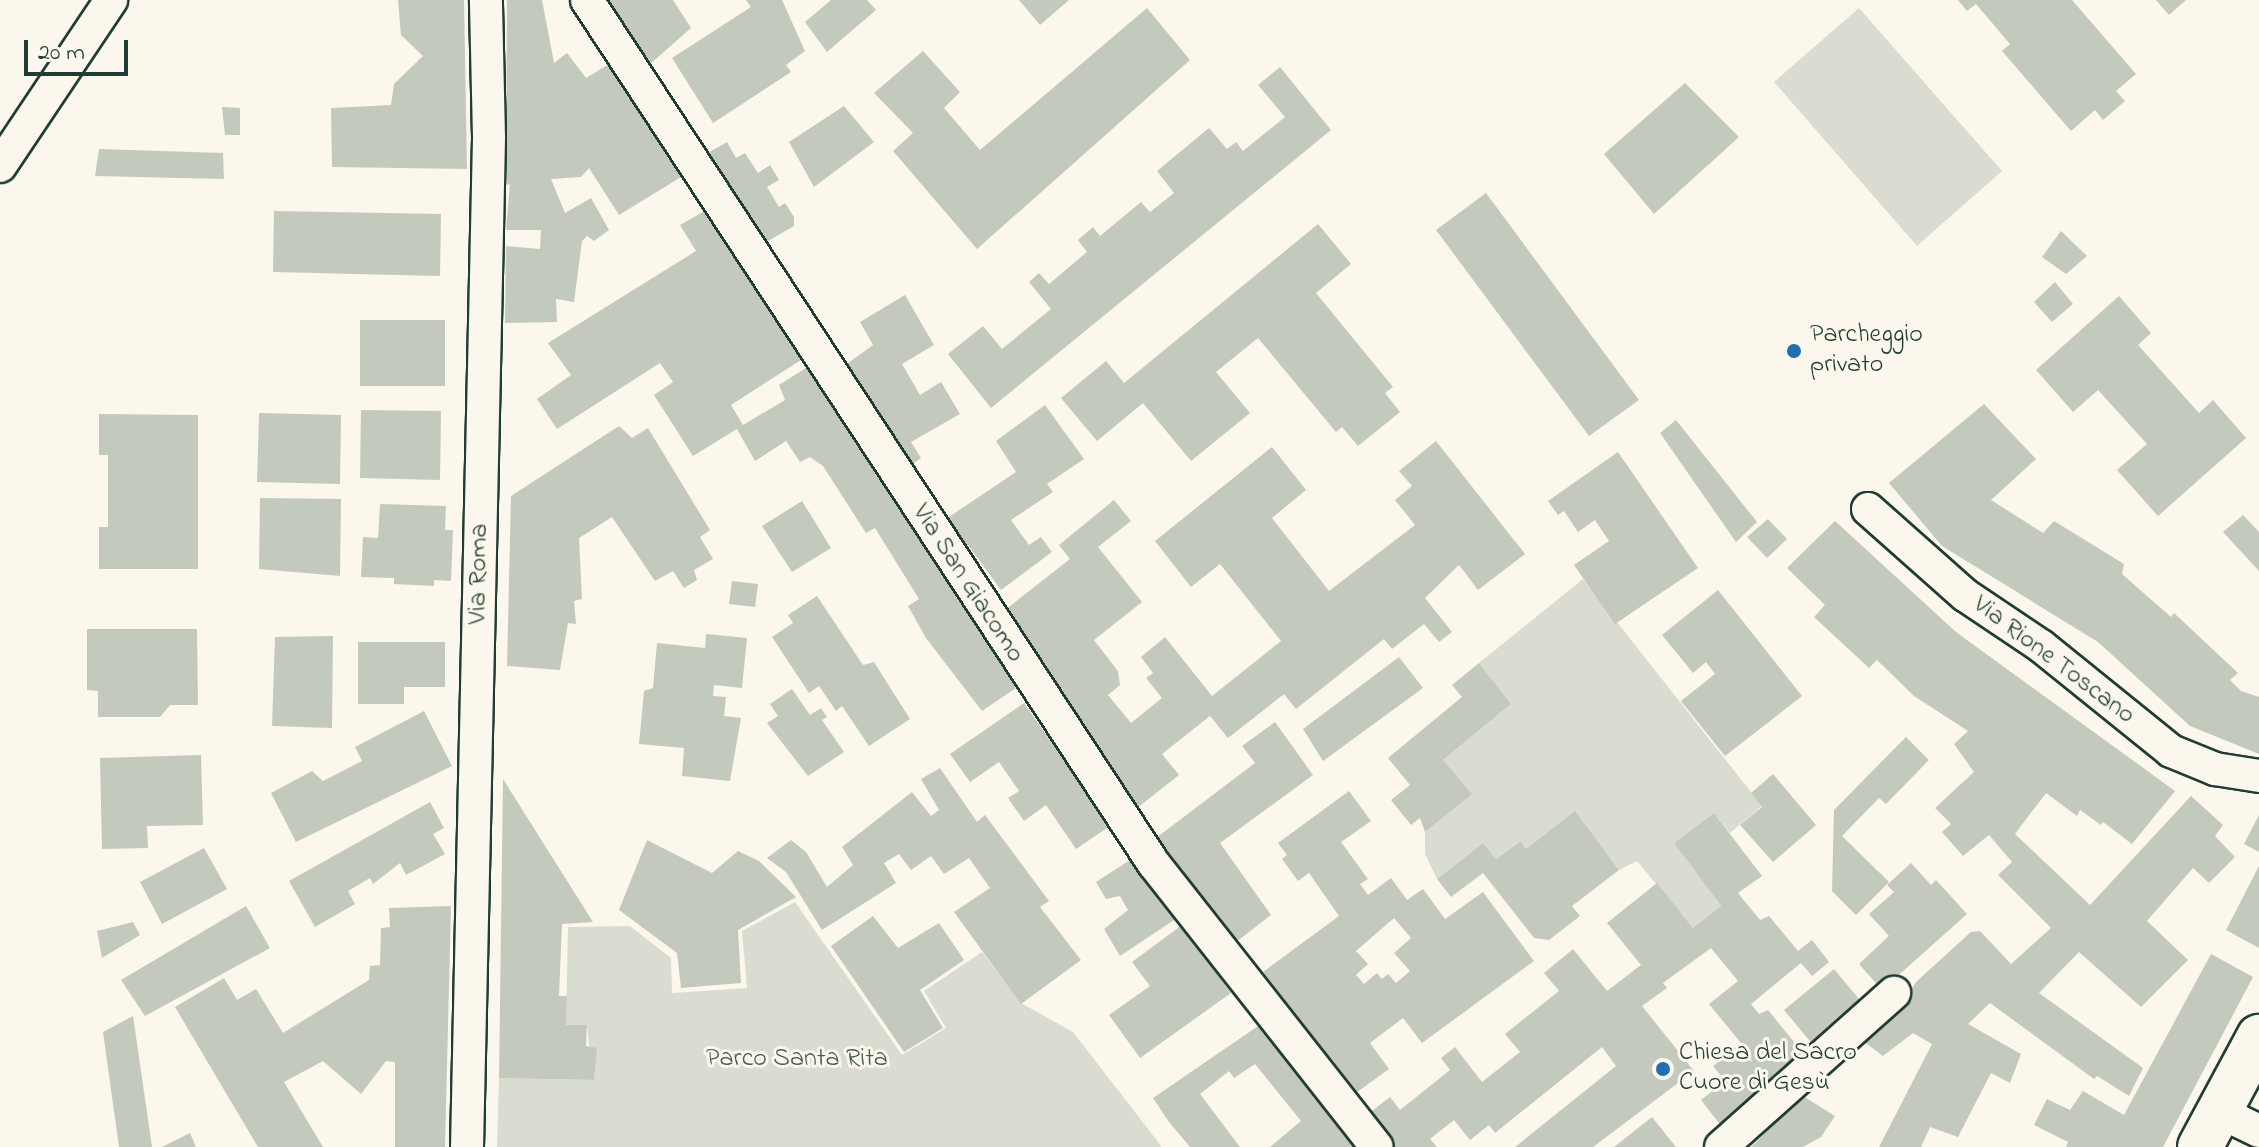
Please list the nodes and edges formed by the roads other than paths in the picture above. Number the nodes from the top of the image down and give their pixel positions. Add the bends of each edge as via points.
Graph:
1 (111, 0) edge
2 (486, 0) edge
3 (587, 0) edge
4 (0, 166) edge
5 (1868, 509) dead end
6 (2259, 776) edge
7 (1894, 993) dead end
8 (2259, 1037) edge
9 (2210, 1129) edge
10 (2259, 1131) edge
11 (467, 1147) edge
12 (1377, 1147) edge
13 (1721, 1147) edge

1 - 4 street
2 - 11 street, Via Roma via 489,137
3 - 12 street, Via San Giacomo via 1154,864
5 - 6 street, Via Rione Toscano via 1965,595 2041,646 2171,751 2215,769
7 - 13 street
8 - 9 main road
9 - 10 street

